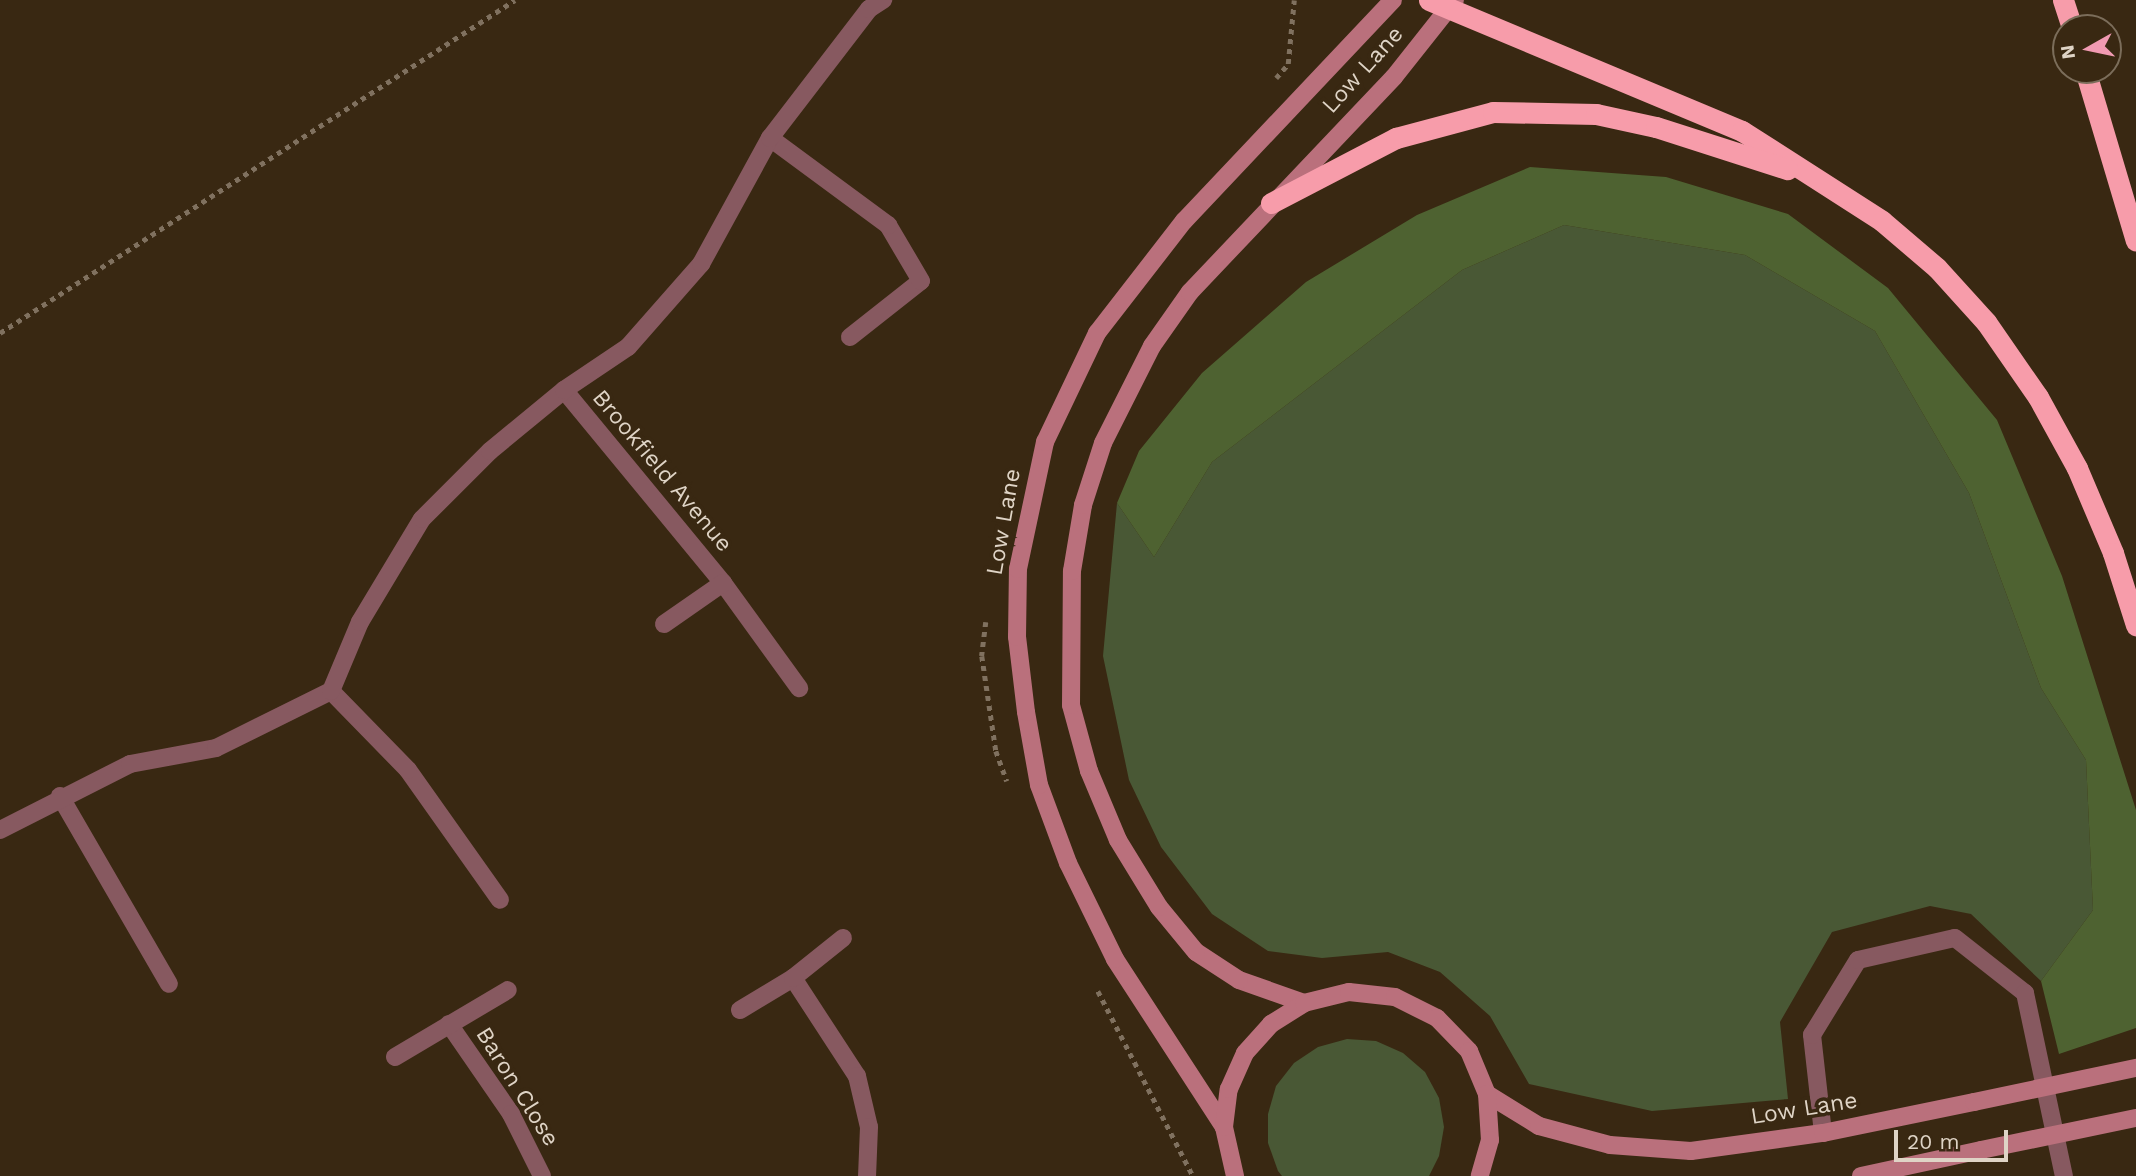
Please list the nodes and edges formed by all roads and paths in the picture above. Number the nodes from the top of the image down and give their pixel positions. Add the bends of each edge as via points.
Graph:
1 (515, 0) edge
2 (883, 0) edge
3 (1393, 0) edge
4 (1429, 0) edge
5 (509, 2) edge
6 (1452, 5) edge
7 (2089, 84) edge
8 (770, 138) junction
9 (1828, 184) junction
10 (1271, 203) junction
11 (2136, 241) edge
12 (0, 333) edge
13 (850, 337) dead end
14 (564, 390) junction
15 (723, 583) junction
16 (664, 624) dead end
17 (2136, 625) edge
18 (799, 688) dead end
19 (331, 691) junction
20 (60, 796) junction
21 (0, 830) edge
22 (500, 900) dead end
23 (843, 938) dead end
24 (793, 978) junction
25 (169, 984) dead end
26 (508, 990) dead end
27 (1304, 1003) junction
28 (740, 1010) dead end
29 (449, 1024) junction
30 (395, 1057) dead end
31 (2136, 1068) edge
32 (1487, 1094) junction
33 (2136, 1118) edge
34 (1224, 1127) junction
35 (1823, 1133) junction
36 (1904, 1172) edge
37 (542, 1176) edge
38 (867, 1176) edge
39 (1235, 1176) edge
40 (1480, 1176) edge
41 (1861, 1176) edge
42 (2064, 1176) edge

1 - 5 path
2 - 8 street, Brookfield Avenue via 869,9
3 - 34 main road, Low Lane via 1184,221 1097,333 1045,442 1018,569 1017,637 1039,785 1068,863 1115,959
4 - 6 highway
5 - 12 path
6 - 9 highway via 1742,131
6 - 10 main road, Low Lane via 1394,77
7 - 11 highway
8 - 13 street via 888,225 921,281
8 - 14 street, Brookfield Avenue via 701,264 628,347
9 - 10 highway via 1656,127 1596,114 1542,110 1493,112 1396,138
9 - 17 highway via 1882,221 1937,268 1986,322 2038,397 2077,468 2113,553
10 - 27 main road, Low Lane via 1190,292 1152,346 1103,443 1083,505 1072,570 1071,705 1089,771 1118,840 1159,907 1196,952 1239,980
14 - 15 street, Brookfield Avenue
14 - 19 street, Brookfield Avenue via 490,451 422,519 360,622
15 - 16 street, Brookfield Avenue
15 - 18 street, Brookfield Avenue
19 - 20 street via 216,748 130,764
19 - 22 street via 408,770
20 - 21 street
20 - 25 street
23 - 24 street
24 - 28 street
24 - 38 street via 857,1076 869,1127
26 - 29 street, Baron Close
27 - 32 main road via 1349,992 1405,1002 1437,1018 1469,1051
27 - 34 main road via 1271,1024 1245,1053 1229,1089
29 - 30 street, Baron Close
29 - 37 street, Baron Close via 511,1114
31 - 35 main road, Low Lane, bridge
32 - 35 main road, Low Lane via 1539,1126 1610,1145 1691,1151
32 - 40 main road via 1490,1140
33 - 36 main road, bridge via 1981,1150
34 - 39 main road
35 - 42 street via 1812,1035 1858,960 1955,938 2025,993
36 - 41 main road

